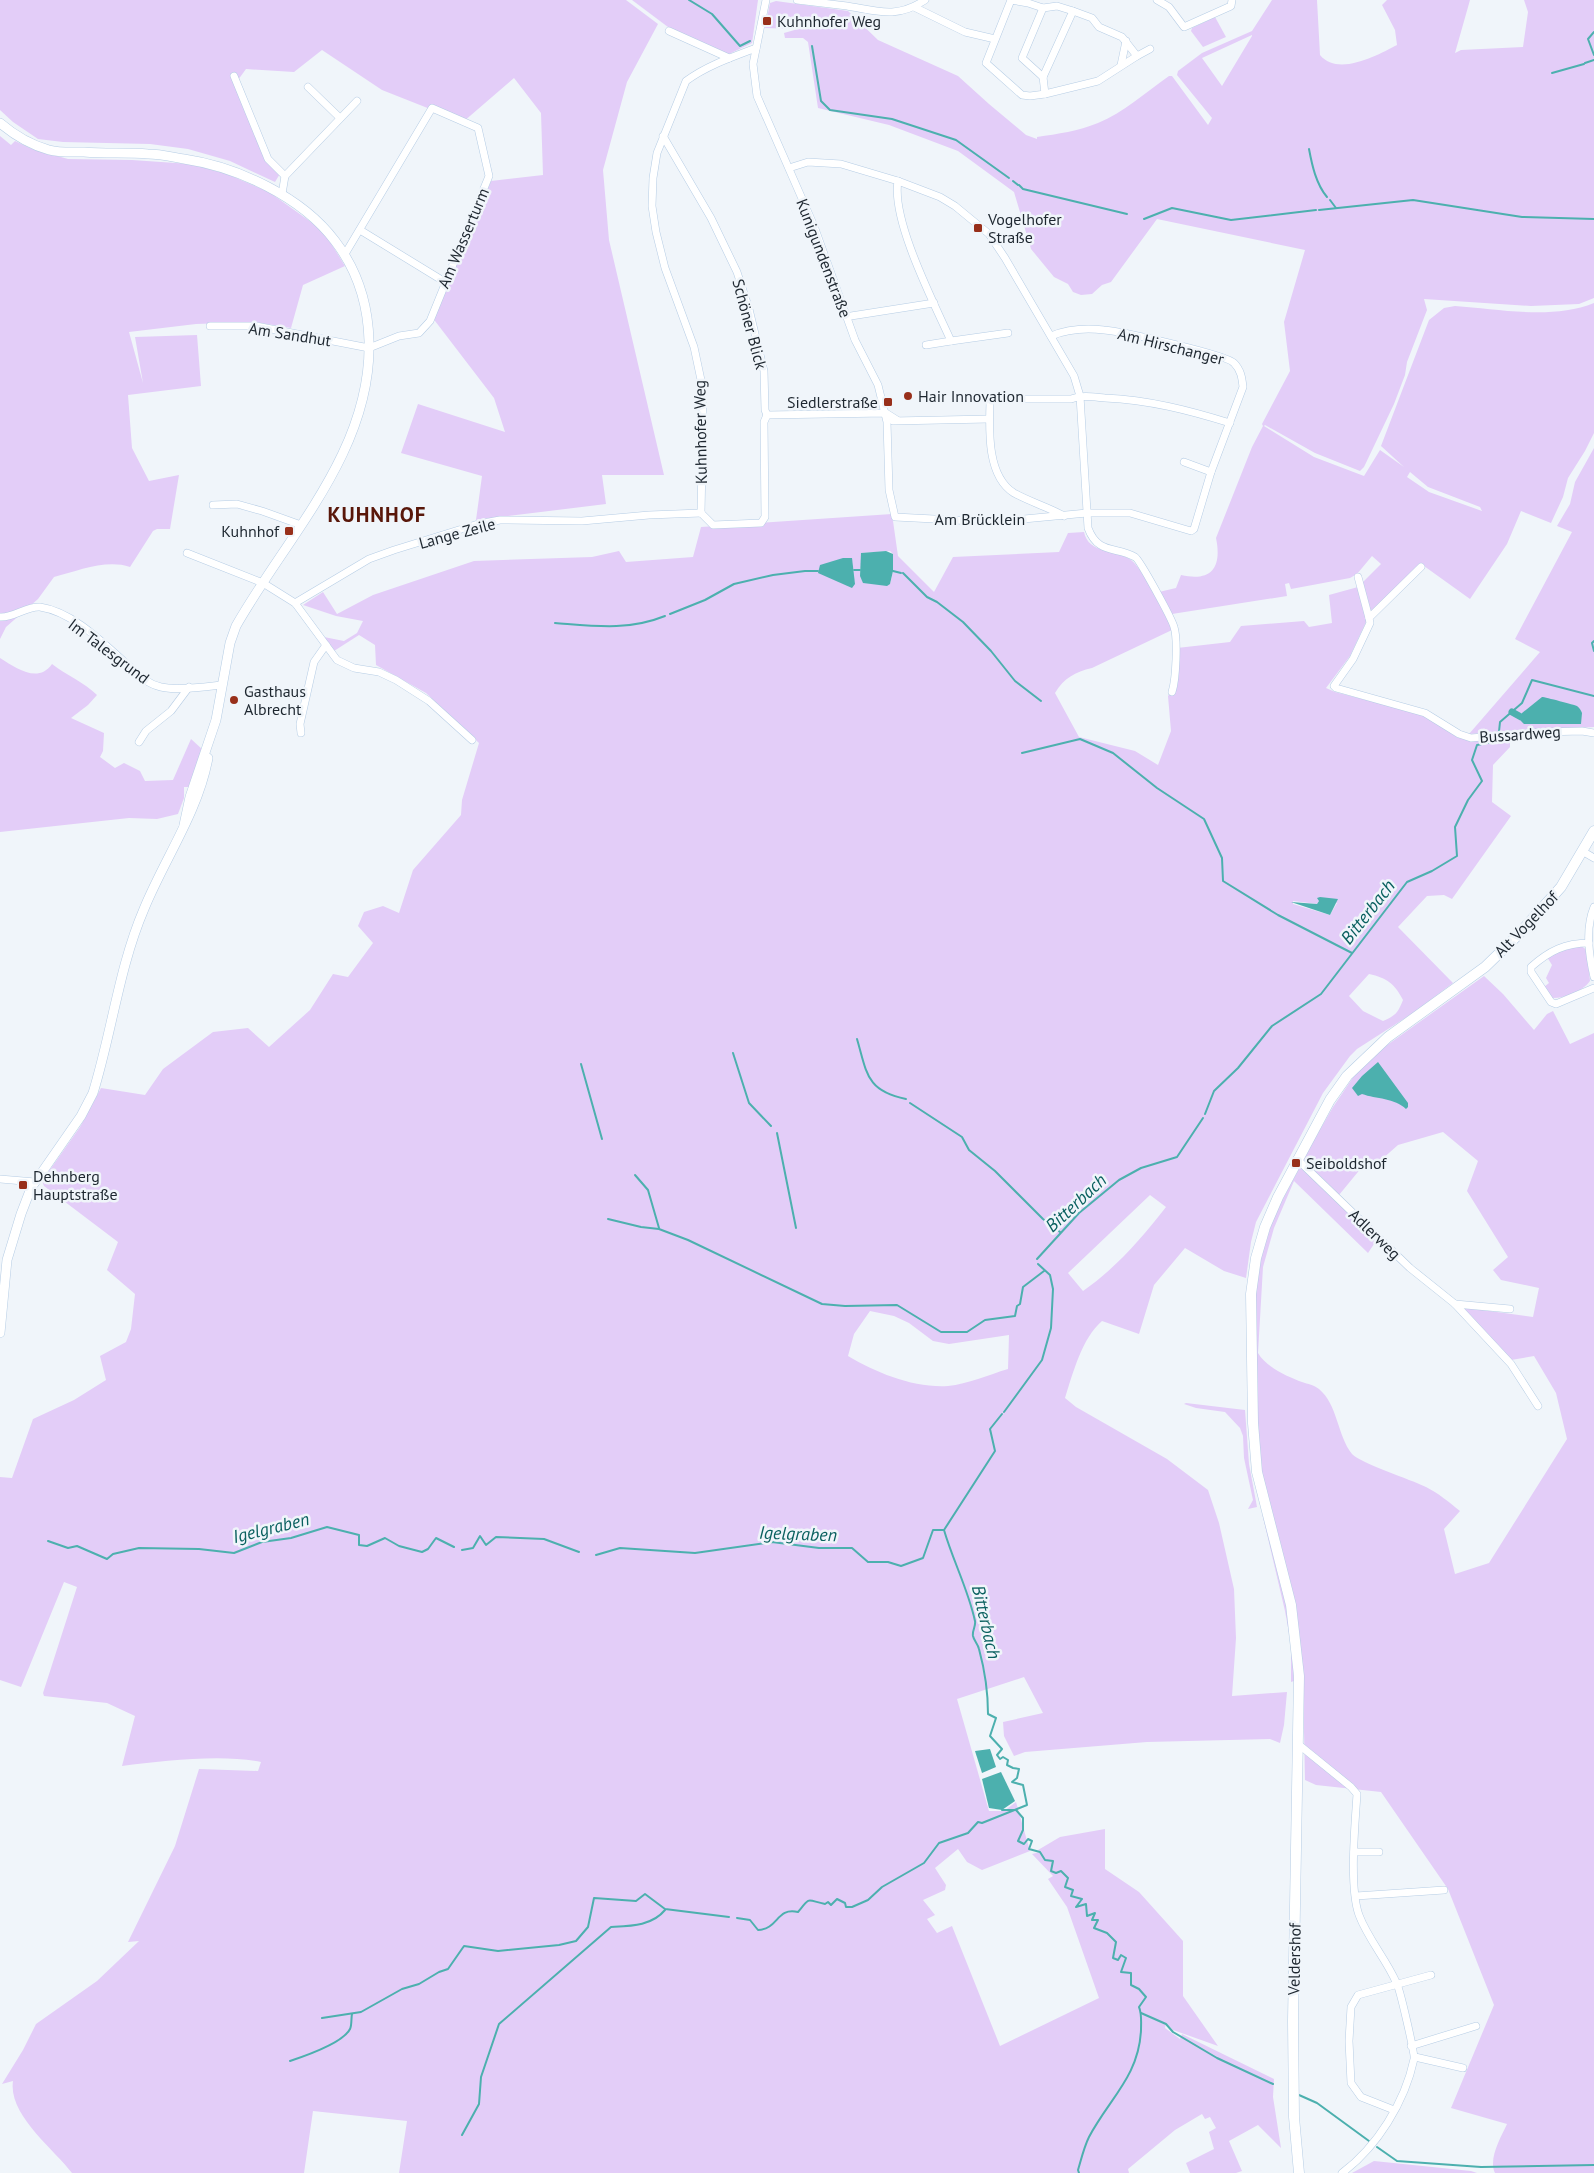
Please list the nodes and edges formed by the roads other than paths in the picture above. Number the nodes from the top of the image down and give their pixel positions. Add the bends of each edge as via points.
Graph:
1 (766, 0) edge
2 (797, 0) edge
3 (925, 0) edge
4 (1011, 0) edge
5 (1157, 0) edge
6 (1232, 0) edge
7 (848, 3) edge
8 (914, 7) junction
9 (1043, 8) junction
10 (1073, 11) junction
11 (669, 31) dead end
12 (995, 39) junction
13 (1126, 41) junction
14 (756, 48) junction
15 (1150, 48) dead end
16 (1137, 56) junction
17 (729, 58) junction
18 (1121, 64) junction
19 (234, 76) dead end
20 (1043, 77) junction
21 (308, 87) dead end
22 (1045, 94) junction
23 (357, 101) dead end
24 (340, 118) junction
25 (0, 123) edge
26 (664, 136) junction
27 (789, 168) junction
28 (285, 176) junction
29 (898, 181) junction
30 (282, 194) junction
31 (360, 230) junction
32 (345, 254) junction
33 (445, 282) junction
34 (934, 303) junction
35 (851, 316) dead end
36 (210, 326) dead end
37 (1008, 332) dead end
38 (1051, 336) junction
39 (951, 340) junction
40 (926, 345) dead end
41 (369, 348) junction
42 (1080, 396) junction
43 (886, 413) junction
44 (767, 415) junction
45 (990, 419) junction
46 (897, 420) junction
47 (887, 422) junction
48 (1230, 422) junction
49 (1184, 462) dead end
50 (1211, 472) junction
51 (213, 505) dead end
52 (701, 513) junction
53 (1087, 513) junction
54 (1064, 516) junction
55 (895, 517) joint
56 (301, 525) junction
57 (1191, 531) joint
58 (187, 553) dead end
59 (1422, 567) dead end
60 (1358, 577) dead end
61 (263, 583) junction
62 (295, 603) junction
63 (0, 617) edge
64 (1369, 618) junction
65 (326, 645) junction
66 (222, 685) junction
67 (188, 687) junction
68 (1172, 692) dead end
69 (301, 733) dead end
70 (1594, 733) edge
71 (212, 735) junction
72 (472, 740) dead end
73 (138, 742) dead end
74 (184, 825) junction
75 (1594, 831) edge
76 (1582, 851) junction
77 (1594, 858) edge
78 (1594, 907) edge
79 (1589, 943) junction
80 (1594, 977) edge
81 (1594, 988) edge
82 (1298, 1160) junction
83 (0, 1178) edge
84 (35, 1182) junction
85 (1455, 1304) junction
86 (1510, 1309) dead end
87 (0, 1333) edge
88 (1538, 1406) dead end
89 (1298, 1744) junction
90 (1354, 1852) junction
91 (1379, 1852) dead end
92 (1444, 1890) dead end
93 (1356, 1896) junction
94 (1431, 1975) dead end
95 (1397, 1984) junction
96 (1476, 2026) dead end
97 (1411, 2046) junction
98 (1415, 2057) junction
99 (1463, 2068) dead end
100 (1394, 2110) junction
101 (1299, 2173) edge
102 (1342, 2173) edge

1 - 14 street, Kunigundenstraße
2 - 7 street
3 - 8 street
4 - 9 street
4 - 12 street
5 - 6 street via 1169,7 1184,27 1231,6
7 - 8 street via 875,12 893,13
8 - 12 street via 965,32
9 - 10 street via 1057,6
9 - 20 street via 1022,58
10 - 13 street via 1092,18 1099,27
10 - 20 street
11 - 17 street
12 - 22 street via 986,63 1022,95
13 - 16 street
13 - 18 street
14 - 17 street, Kuhnhofer Weg
14 - 27 street, Kunigundenstraße via 753,71 757,96
15 - 16 street
16 - 18 street
17 - 26 street, Kuhnhofer Weg via 686,81
18 - 22 street via 1098,81
19 - 28 street via 268,159
20 - 22 street
21 - 24 street
23 - 24 street
24 - 28 street
25 - 30 street via 29,142 50,150 189,159 228,170
26 - 44 street, Schöner Blick via 711,218 737,272 764,371
26 - 52 street, Kuhnhofer Weg via 657,152 652,206 665,268 694,347 701,380
27 - 29 street via 808,162 826,162
27 - 43 street, Kunigundenstraße via 814,226 855,340 878,384
28 - 30 street
29 - 34 street via 896,192 904,230
29 - 38 street via 940,197 980,225 1005,258
30 - 32 street via 309,213
31 - 32 street, Am Wasserturm
31 - 33 street
31 - 33 street, Am Wasserturm via 432,108 478,128 489,176
32 - 41 street via 364,295 369,318
33 - 41 street, Am Wasserturm via 430,321 419,334 399,336
34 - 35 street
34 - 39 street
36 - 41 street, Am Sandhut via 256,326
37 - 39 street
38 - 42 street via 1074,376
38 - 48 street, Am Hirschanger via 1077,330 1106,330 1234,362 1242,376 1242,387
39 - 40 street
41 - 56 street via 367,378 354,429 320,497
42 - 45 street via 1071,399 993,399 990,402
42 - 48 street via 1171,405
42 - 53 street
43 - 44 street
43 - 46 street
43 - 47 street, Kunigundenstraße
44 - 52 street, Schöner Blick via 764,422 763,520 760,523 713,525
45 - 46 street
45 - 54 street via 996,472 1005,485
46 - 47 street
47 - 55 street, Kunigundenstraße via 889,490
48 - 50 street, Am Hirschanger
49 - 50 street
50 - 57 street, Am Hirschanger
51 - 56 street via 237,504
52 - 62 street, Lange Zeile via 582,521 500,520 478,524 369,560
53 - 54 street, Am Brücklein
53 - 57 street, Am Brücklein via 1130,513
53 - 68 street via 1092,538 1099,544 1135,557 1144,568 1175,628 1176,675
54 - 55 street, Am Brücklein via 993,522
56 - 61 street
58 - 61 street
59 - 64 street
60 - 64 street
61 - 62 street
61 - 66 street via 236,626
62 - 65 street
63 - 67 street, Im Talesgrund via 9,617 31,608 56,613 82,626 146,682 161,687
64 - 70 street, Bussardweg via 1370,623 1353,659 1334,686 1336,688 1425,713 1471,738
65 - 69 street via 314,662 300,724
65 - 72 street via 337,660 354,668 379,672 430,701
66 - 67 street, Im Talesgrund
66 - 71 street
67 - 73 street via 171,711 146,731
71 - 74 street via 194,784
71 - 74 street via 205,771
74 - 84 street via 133,939 93,1093 81,1116
75 - 76 main road, Alt Vogelhof
76 - 77 street
76 - 82 main road, Alt Vogelhof via 1560,887 1534,919 1484,966 1388,1037 1347,1076 1330,1100
78 - 79 street
79 - 80 street
79 - 81 street via 1569,944 1552,951 1531,967 1531,972 1551,1002 1556,1004
82 - 85 street, Adlerweg via 1410,1268
82 - 89 main road, Veldershof via 1265,1227 1251,1294 1257,1472 1293,1614 1299,1676
83 - 84 street
84 - 87 street via 10,1247
85 - 86 street
85 - 88 street, Adlerweg via 1511,1364
89 - 90 street via 1357,1794
89 - 101 main road, Veldershof via 1293,2021 1294,2117
90 - 91 street
90 - 93 street
92 - 93 street
93 - 95 street via 1359,1915
94 - 95 street
95 - 97 street
95 - 100 street via 1358,1995 1351,2007 1349,2041 1351,2082 1361,2097
96 - 97 street
97 - 98 street
98 - 99 street
98 - 100 street
100 - 102 street via 1380,2136

